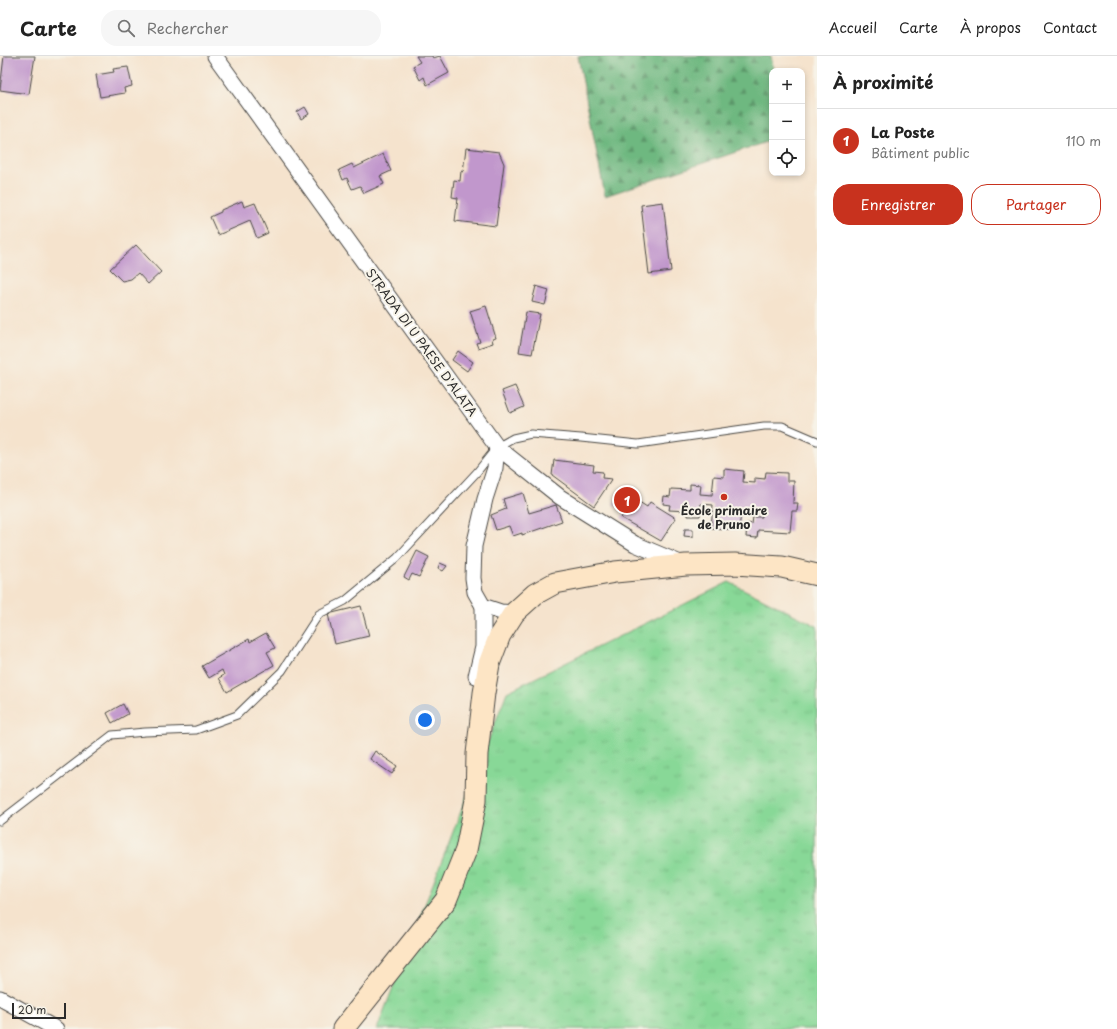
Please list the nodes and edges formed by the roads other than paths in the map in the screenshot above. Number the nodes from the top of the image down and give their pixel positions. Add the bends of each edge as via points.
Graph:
1 (215, 56) edge
2 (817, 441) edge
3 (497, 447) junction
4 (686, 565) junction
5 (817, 576) edge
6 (483, 606) junction
7 (514, 613) junction
8 (484, 693) junction
9 (0, 821) edge
10 (0, 998) edge
11 (56, 1029) edge
12 (343, 1029) edge

1 - 3 street, STRADA DI U PAESE D'ALATA
2 - 3 lane via 782,426 764,426 638,444 531,434 513,438
3 - 4 street, STRADA DI U PAESE D'ALATA via 560,497 634,544
3 - 6 street via 495,468 474,546 475,592
3 - 9 lane via 397,558 346,601 319,614 282,671 237,714 196,730 112,735
4 - 5 street via 743,564 782,567
4 - 7 street via 615,572 555,582 535,594
6 - 7 street
6 - 8 street via 483,647 476,676
7 - 8 street via 500,635
8 - 12 street via 477,754 476,800 466,850 446,900
10 - 11 street

